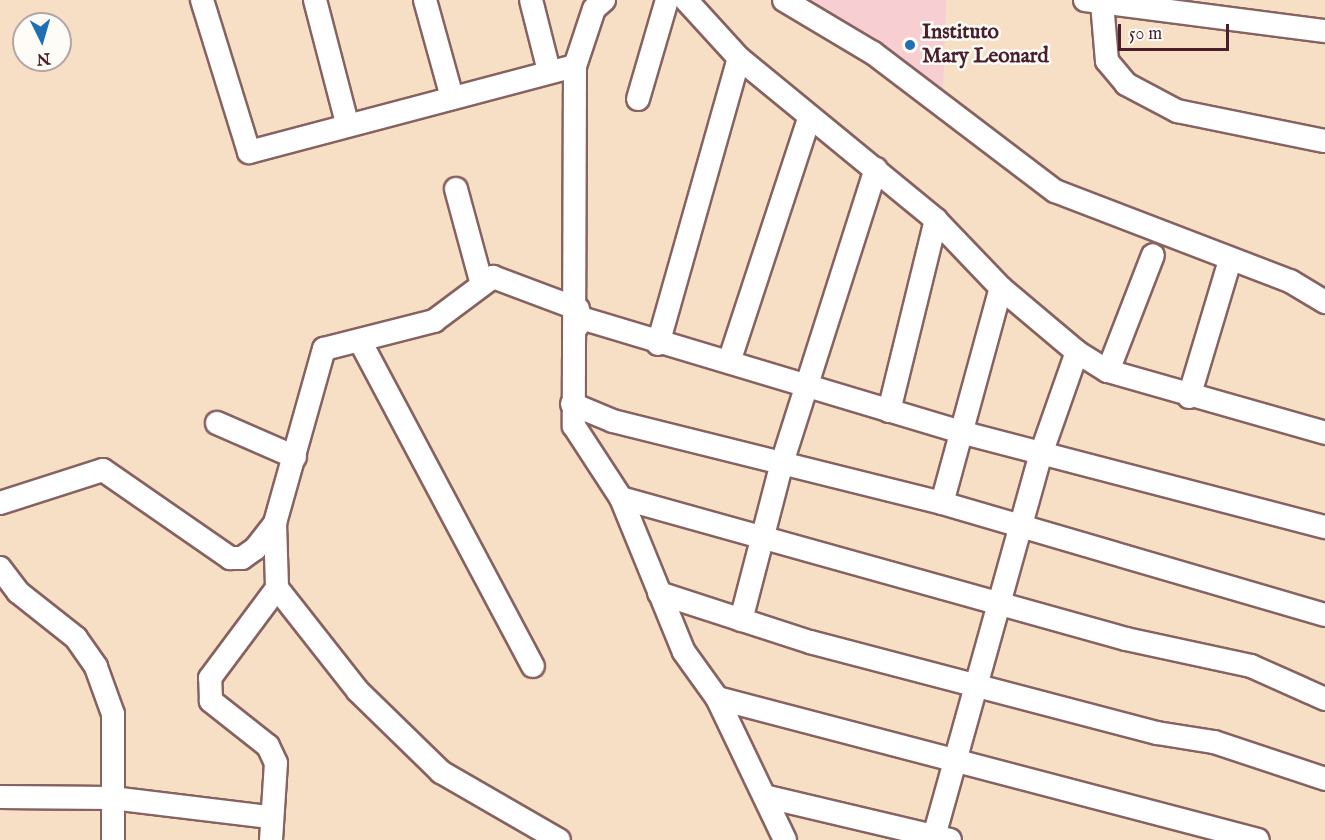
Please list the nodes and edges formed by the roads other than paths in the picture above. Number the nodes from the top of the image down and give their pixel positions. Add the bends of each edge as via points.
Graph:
1 (202, 0) edge
2 (315, 0) edge
3 (425, 0) edge
4 (531, 0) edge
5 (604, 0) edge
6 (667, 0) edge
7 (686, 0) edge
8 (784, 0) edge
9 (1094, 1) edge
10 (1325, 31) edge
11 (739, 58) junction
12 (575, 66) junction
13 (549, 71) junction
14 (450, 94) junction
15 (638, 99) dead end
16 (809, 118) junction
17 (347, 123) junction
18 (1325, 141) edge
19 (876, 169) junction
20 (456, 189) dead end
21 (936, 220) junction
22 (1153, 255) dead end
23 (1230, 260) junction
24 (481, 280) junction
25 (1001, 288) junction
26 (1325, 302) edge
27 (577, 318) junction
28 (360, 341) junction
29 (658, 344) junction
30 (1077, 351) junction
31 (729, 362) junction
32 (1108, 371) junction
33 (808, 383) junction
34 (1189, 397) junction
35 (572, 404) junction
36 (889, 411) junction
37 (218, 423) dead end
38 (960, 432) junction
39 (1325, 433) edge
40 (1041, 454) junction
41 (295, 457) junction
42 (781, 466) junction
43 (621, 498) junction
44 (0, 502) edge
45 (942, 503) junction
46 (275, 523) junction
47 (1325, 527) edge
48 (1021, 528) junction
49 (765, 540) junction
50 (0, 568) edge
51 (277, 588) junction
52 (659, 593) junction
53 (1000, 604) junction
54 (1325, 615) edge
55 (741, 620) junction
56 (533, 666) dead end
57 (976, 682) junction
58 (717, 698) junction
59 (1325, 699) edge
60 (954, 759) junction
61 (1325, 779) edge
62 (0, 797) edge
63 (768, 797) junction
64 (112, 798) junction
65 (270, 817) junction
66 (939, 839) edge
67 (113, 840) edge
68 (272, 840) edge
69 (559, 840) edge
70 (785, 840) edge
71 (1258, 840) edge

1 - 17 street via 248,151
2 - 17 street
3 - 14 street
4 - 13 street
5 - 12 street via 594,9
6 - 15 street
7 - 11 street
8 - 23 street via 873,53 1055,191
9 - 10 street
9 - 18 street via 1107,61 1126,84 1176,111
11 - 16 street
11 - 29 street
12 - 13 street
12 - 27 street
13 - 14 street
14 - 17 street
16 - 19 street
16 - 31 street
19 - 21 street
19 - 33 street
20 - 24 street
21 - 25 street
21 - 36 street
22 - 32 street
23 - 26 street via 1300,286
23 - 34 street
24 - 27 street via 502,277
24 - 28 street via 461,304 434,321
25 - 30 street
25 - 38 street
27 - 29 street
27 - 35 street
28 - 41 street via 324,349
28 - 56 street
29 - 31 street
30 - 32 street
30 - 40 street
31 - 33 street
32 - 34 street
33 - 36 street
33 - 42 street
34 - 39 street
35 - 42 street via 612,421
35 - 43 street via 574,426
36 - 38 street
37 - 41 street
38 - 40 street
38 - 45 street
40 - 47 street
40 - 48 street
41 - 46 street
42 - 45 street
42 - 49 street
43 - 49 street
43 - 52 street
44 - 46 street via 103,470 230,558 255,549
45 - 48 street
46 - 51 street
48 - 53 street
48 - 54 street
49 - 53 street
49 - 55 street
50 - 64 street via 18,592 76,638 96,667 113,714
51 - 65 street via 210,678 211,701 268,746 276,763
51 - 69 street via 358,690 441,772
52 - 55 street
52 - 58 street via 684,652
53 - 57 street
53 - 59 street via 1251,666
55 - 57 street
57 - 60 street
57 - 61 street via 1157,733 1214,742
58 - 60 street
58 - 63 street
60 - 66 street
60 - 71 street
62 - 64 street
63 - 66 street
63 - 70 street
64 - 65 street
64 - 67 street
65 - 68 street

